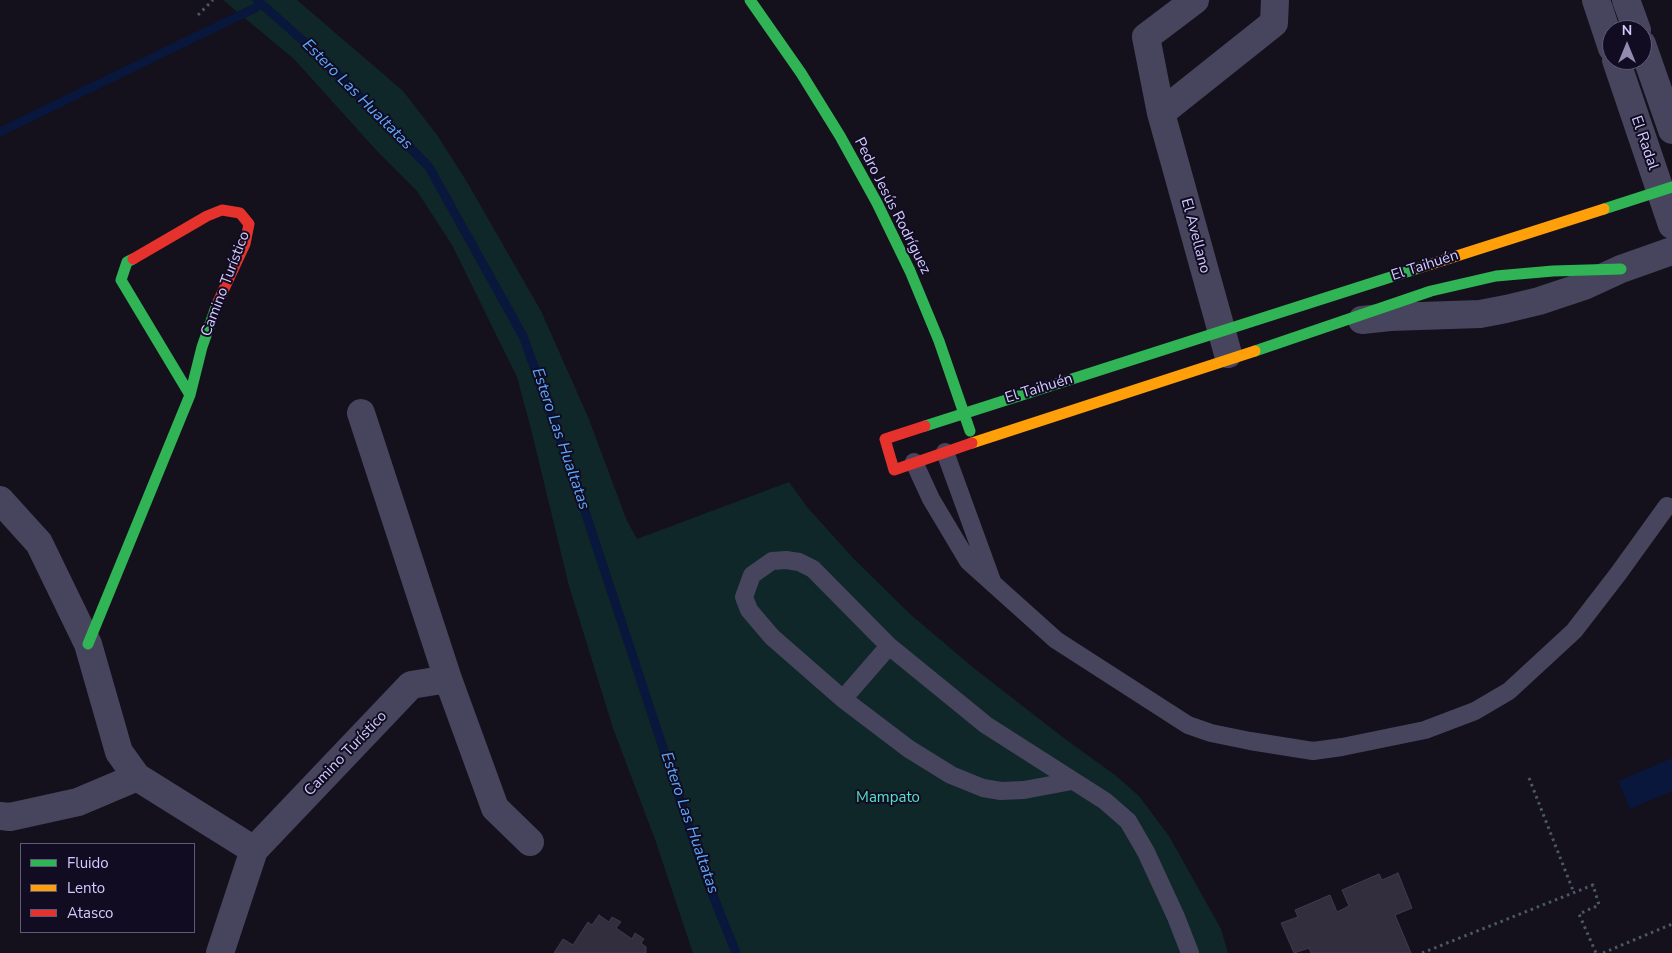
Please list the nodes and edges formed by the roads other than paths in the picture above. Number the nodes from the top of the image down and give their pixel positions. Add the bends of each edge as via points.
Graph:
1 (750, 0) edge
2 (1195, 0) edge
3 (1275, 0) edge
4 (1596, 0) edge
5 (1626, 0) edge
6 (1603, 20) edge
7 (1633, 20) edge
8 (1620, 70) edge
9 (1651, 70) edge
10 (1161, 113) junction
11 (1672, 130) edge
12 (1666, 189) edge
13 (1672, 225) edge
14 (1672, 251) edge
15 (1340, 323) joint
16 (1221, 332) junction
17 (1229, 360) junction
18 (190, 395) junction
19 (361, 413) dead end
20 (964, 413) junction
21 (974, 442) junction
22 (945, 452) junction
23 (914, 462) junction
24 (0, 500) edge
25 (1667, 506) dead end
26 (992, 581) junction
27 (88, 644) junction
28 (889, 646) junction
29 (448, 679) junction
30 (844, 699) junction
31 (137, 777) junction
32 (1072, 781) junction
33 (0, 816) edge
34 (530, 842) dead end
35 (254, 850) junction
36 (220, 953) edge
37 (1190, 953) edge

1 - 20 street, Pedro Jesús Rodríguez via 801,73 877,203 910,271
2 - 10 street, El Avellano via 1146,37
3 - 10 street via 1274,23
4 - 6 street
5 - 7 street
8 - 12 street, El Radal
9 - 11 street, El Radal
10 - 16 street, El Avellano
12 - 13 street, El Radal
12 - 16 street, El Taihuén
14 - 15 street, El Taihuén via 1584,286 1506,309 1480,314 1390,317
15 - 17 street, El Taihuén
16 - 17 street, El Avellano
16 - 20 street, El Taihuén
17 - 21 street, El Taihuén
18 - 18 street, Camino Turístico via 216,306 245,244 249,224 240,213 222,210 207,216 127,262 121,280
18 - 27 street, Camino Turístico
19 - 29 street
20 - 21 street, Pedro Jesús Rodríguez
20 - 23 street, El Taihuén via 885,438 894,470
21 - 22 street, El Taihuén
22 - 23 street, El Taihuén
22 - 26 lane
23 - 26 lane via 931,499 968,561
24 - 27 street via 39,543
25 - 26 lane via 1574,631 1509,691 1475,711 1425,730 1312,751 1188,726 1056,640
27 - 31 street via 119,752
28 - 30 lane
28 - 30 lane via 813,569 799,562 772,561 752,575 744,597 749,610 772,637
28 - 32 lane via 986,725
29 - 34 street via 495,808
29 - 35 street, Camino Turístico via 411,685
30 - 32 lane via 909,749 951,775 983,788 1024,790
31 - 33 street via 78,802 10,817
31 - 35 street
32 - 37 lane via 1105,800 1128,821 1176,917
35 - 36 street, Camino Turístico

